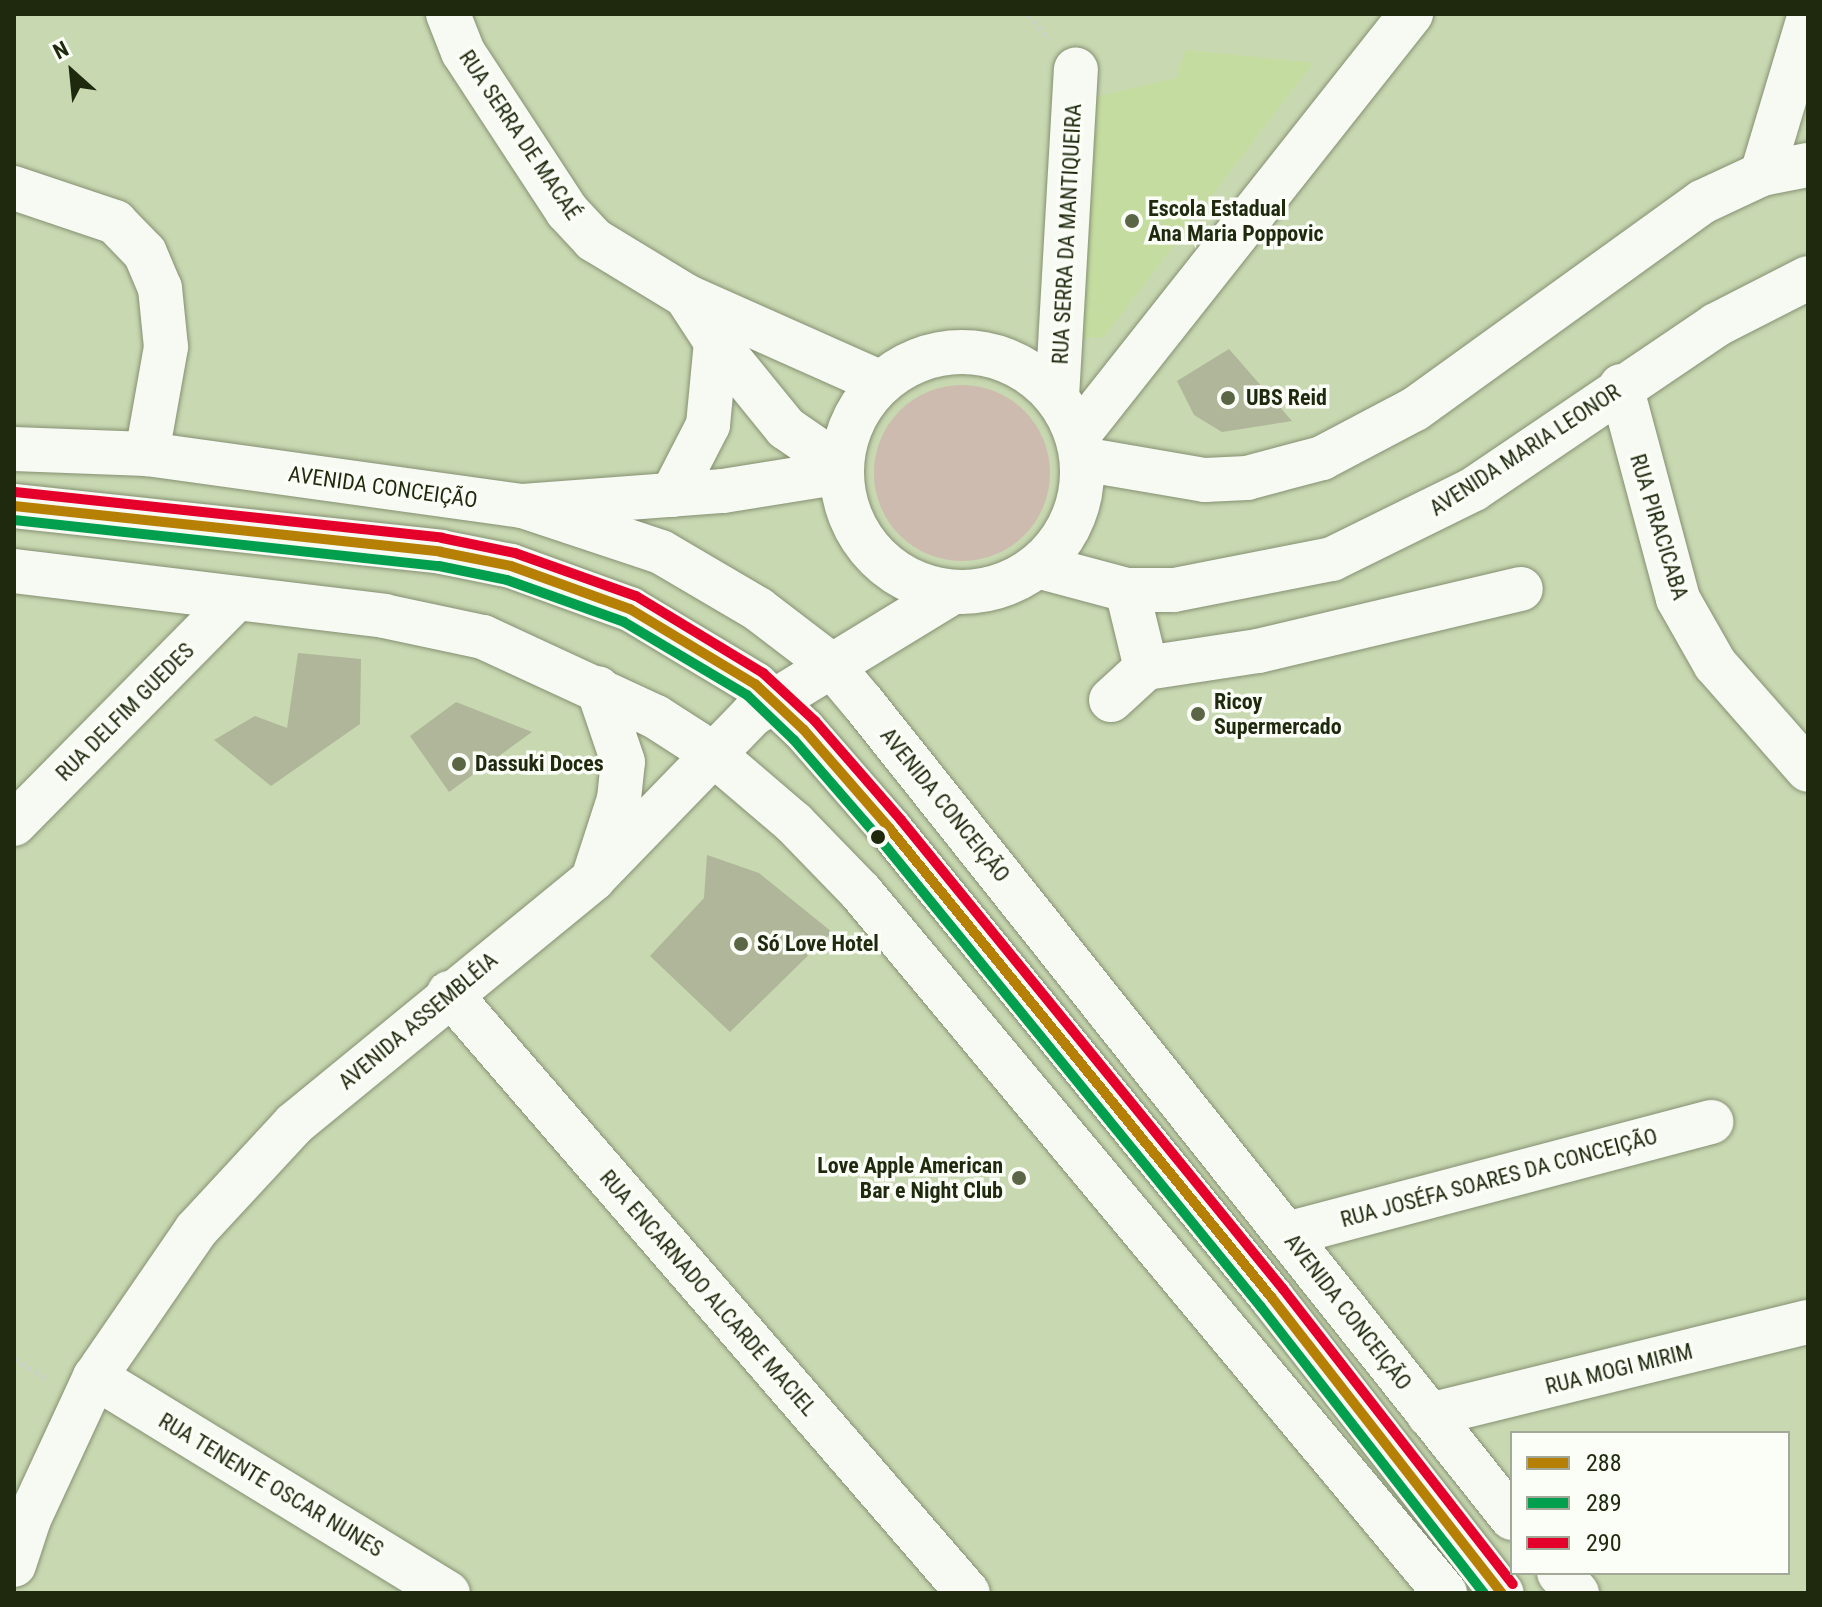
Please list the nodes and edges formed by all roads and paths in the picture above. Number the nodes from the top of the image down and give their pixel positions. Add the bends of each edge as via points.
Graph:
1 (448, 14) edge
2 (1411, 14) edge
3 (1808, 21) edge
4 (1378, 30) edge
5 (1076, 70) dead end
6 (1808, 165) edge
7 (1762, 174) junction
8 (14, 188) edge
9 (1808, 278) edge
10 (686, 296) junction
11 (716, 342) junction
12 (881, 383) junction
13 (1621, 386) junction
14 (1057, 397) junction
15 (1080, 447) junction
16 (14, 449) edge
17 (147, 454) junction
18 (841, 469) junction
19 (672, 495) junction
20 (14, 506) edge
21 (523, 506) junction
22 (1037, 566) junction
23 (14, 571) edge
24 (1521, 589) dead end
25 (1127, 590) junction
26 (953, 592) junction
27 (236, 599) junction
28 (830, 664) junction
29 (1146, 668) junction
30 (598, 688) junction
31 (773, 698) junction
32 (1111, 700) dead end
33 (712, 753) junction
34 (1808, 770) edge
35 (14, 824) edge
36 (593, 879) junction
37 (449, 993) junction
38 (1711, 1122) dead end
39 (1287, 1234) junction
40 (1808, 1322) edge
41 (95, 1377) junction
42 (1429, 1415) junction
43 (1510, 1516) edge
44 (14, 1565) edge
45 (1561, 1575) edge
46 (448, 1593) edge
47 (968, 1593) edge
48 (1445, 1593) edge
49 (1502, 1593) edge
50 (1577, 1593) edge

1 - 10 street, RUA SERRA DE MACAÉ via 463,52 567,211 622,261
2 - 4 street
3 - 7 street
4 - 15 street
5 - 14 street, RUA SERRA DA MANTIQUEIRA
6 - 7 street
7 - 15 street via 1702,202 1415,409 1322,458 1247,478 1205,480
8 - 17 street via 115,222 145,253 160,288 166,347
9 - 13 street, AVENIDA MARIA LEONOR via 1716,325
10 - 11 street, RUA SERRA DE MACAÉ
10 - 12 street, RUA SERRA DE MACAÉ
11 - 18 street, RUA SERRA DE MACAÉ via 786,428
11 - 19 street via 708,425
12 - 14 street via 935,354 966,351 1024,368
12 - 18 street via 847,436
13 - 25 street, AVENIDA MARIA LEONOR via 1474,489 1332,559 1225,583
13 - 34 street, RUA PIRACICABA via 1678,599 1715,664
14 - 15 street
15 - 22 street via 1080,499 1064,536
16 - 17 street, AVENIDA CONCEIÇÃO
17 - 21 street, AVENIDA CONCEIÇÃO
18 - 19 street
18 - 26 street via 847,508 878,557 918,584
19 - 21 street
20 - 31 street via 441,552 511,566 630,609
21 - 28 street, AVENIDA CONCEIÇÃO via 661,552 758,609
22 - 25 street, AVENIDA MARIA LEONOR
22 - 26 street via 1011,581
23 - 27 street
24 - 29 street via 1258,651
25 - 29 street
26 - 28 street, AVENIDA ASSEMBLÉIA
27 - 30 street via 435,625 483,637
27 - 35 street, RUA DELFIM GUEDES
28 - 31 street, AVENIDA ASSEMBLÉIA
28 - 39 street, AVENIDA CONCEIÇÃO
29 - 32 street
30 - 33 street
30 - 36 street via 623,762 619,799
31 - 33 street, AVENIDA ASSEMBLÉIA
31 - 49 street via 890,829 1272,1298
33 - 36 street, AVENIDA ASSEMBLÉIA
33 - 48 street via 794,823 860,891
36 - 37 street, AVENIDA ASSEMBLÉIA
37 - 41 street, AVENIDA ASSEMBLÉIA via 294,1124 196,1230
37 - 47 street, RUA ENCARNADO ALCARDE MACIEL
38 - 39 street, RUA JOSÉFA SOARES DA CONCEIÇÃO
39 - 42 street, AVENIDA CONCEIÇÃO
40 - 42 street, RUA MOGI MIRIM
41 - 44 street, AVENIDA ASSEMBLÉIA via 29,1519
41 - 46 street, RUA TENENTE OSCAR NUNES
42 - 43 street, AVENIDA CONCEIÇÃO
45 - 50 street

